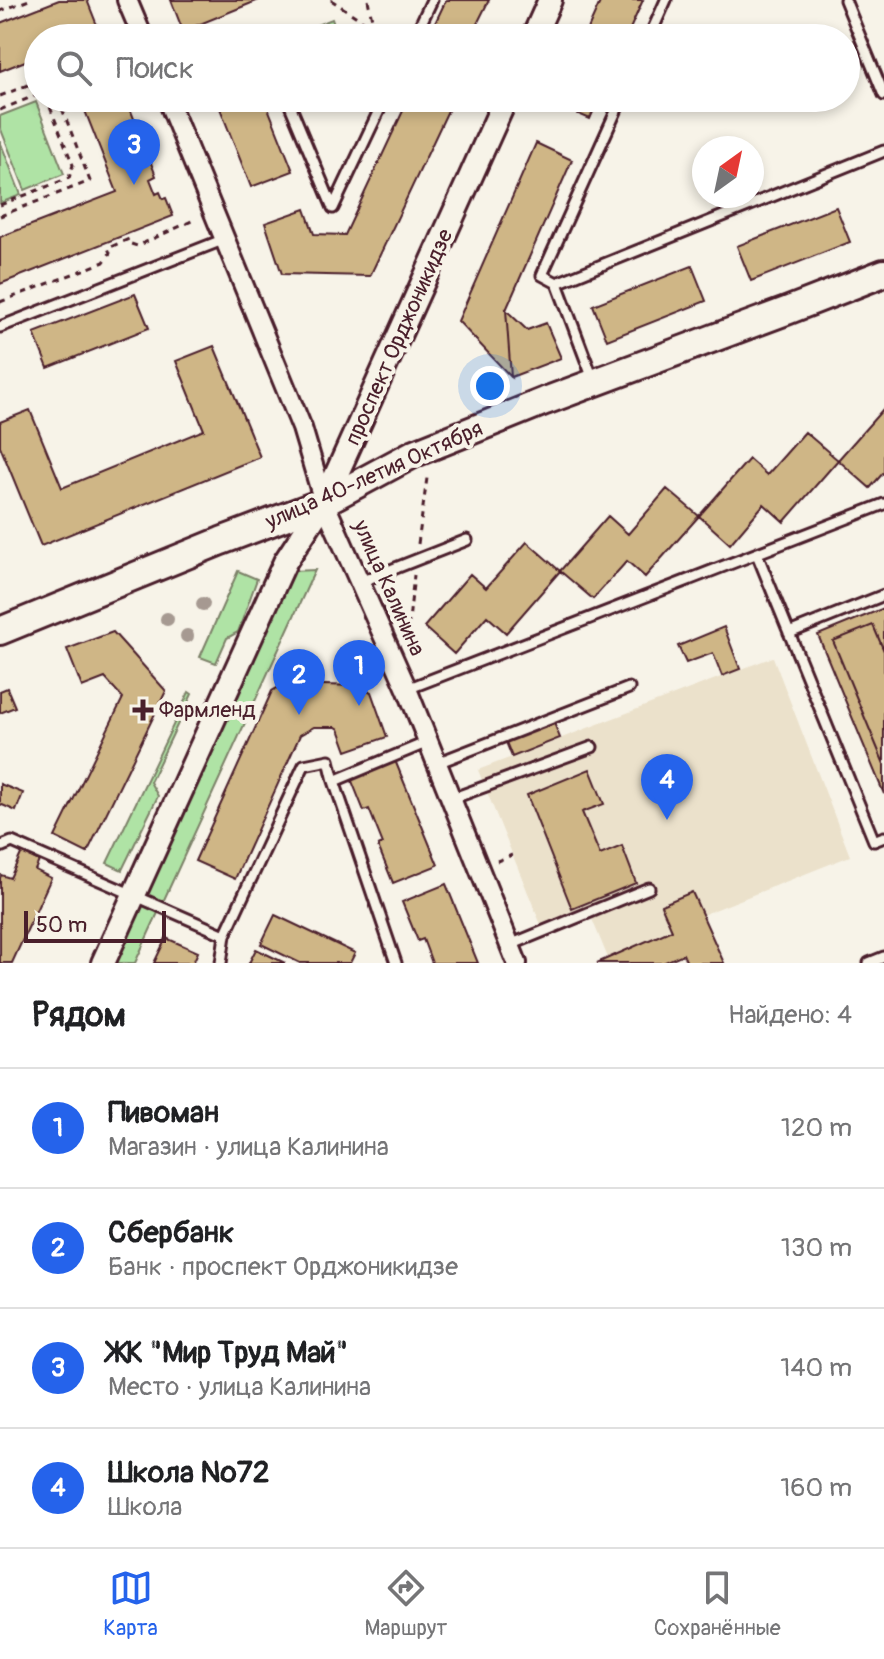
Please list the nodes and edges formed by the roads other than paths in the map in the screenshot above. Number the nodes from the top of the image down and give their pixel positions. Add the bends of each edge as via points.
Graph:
1 (127, 0) edge
2 (432, 0) edge
3 (550, 0) edge
4 (666, 0) edge
5 (845, 0) edge
6 (137, 24) edge
7 (421, 24) edge
8 (539, 24) edge
9 (655, 24) edge
10 (855, 24) edge
11 (860, 37) edge
12 (884, 95) edge
13 (173, 112) edge
14 (293, 112) edge
15 (378, 112) edge
16 (500, 112) edge
17 (616, 112) edge
18 (884, 151) edge
19 (225, 239) junction
20 (884, 273) edge
21 (557, 283) junction
22 (0, 327) edge
23 (594, 382) junction
24 (324, 502) junction
25 (884, 504) edge
26 (467, 540) dead end
27 (757, 554) junction
28 (360, 582) junction
29 (884, 595) edge
30 (0, 631) edge
31 (789, 633) junction
32 (629, 688) dead end
33 (407, 689) junction
34 (428, 742) junction
35 (592, 747) dead end
36 (437, 763) junction
37 (334, 781) junction
38 (451, 799) junction
39 (884, 837) edge
40 (0, 847) edge
41 (649, 888) dead end
42 (134, 895) junction
43 (225, 935) junction
44 (510, 945) junction
45 (884, 957) edge
46 (103, 963) edge
47 (221, 963) edge
48 (396, 963) edge
49 (517, 963) edge
50 (869, 963) edge

1 - 6 street
2 - 7 lane
3 - 8 street
4 - 9 lane
5 - 10 lane
11 - 12 lane
13 - 19 street, улица Калинина
14 - 15 lane via 333,208
16 - 24 street, проспект Орджоникидзе
17 - 21 lane via 542,275
18 - 21 lane
19 - 22 lane
19 - 24 street, улица Калинина via 302,428
20 - 23 main road, улица 40-летия Октября
21 - 23 lane
23 - 24 main road, улица 40-летия Октября via 415,453
24 - 28 street, улица Калинина
24 - 30 main road, улица 40-летия Октября
24 - 42 street, проспект Орджоникидзе via 285,562
25 - 27 lane
26 - 28 lane
27 - 31 lane
27 - 33 lane
28 - 33 street, улица Калинина
29 - 31 lane
31 - 39 lane via 874,841
32 - 36 lane
33 - 34 street, улица Калинина
34 - 36 street, улица Калинина
34 - 37 lane
35 - 38 lane
36 - 38 street, улица Калинина
37 - 43 lane via 329,760 304,765
37 - 48 lane
38 - 44 street, улица Калинина
40 - 42 lane via 12,842
41 - 44 lane
42 - 43 lane
42 - 46 street, проспект Орджоникидзе
43 - 47 lane
44 - 49 street, улица Калинина
45 - 50 lane

